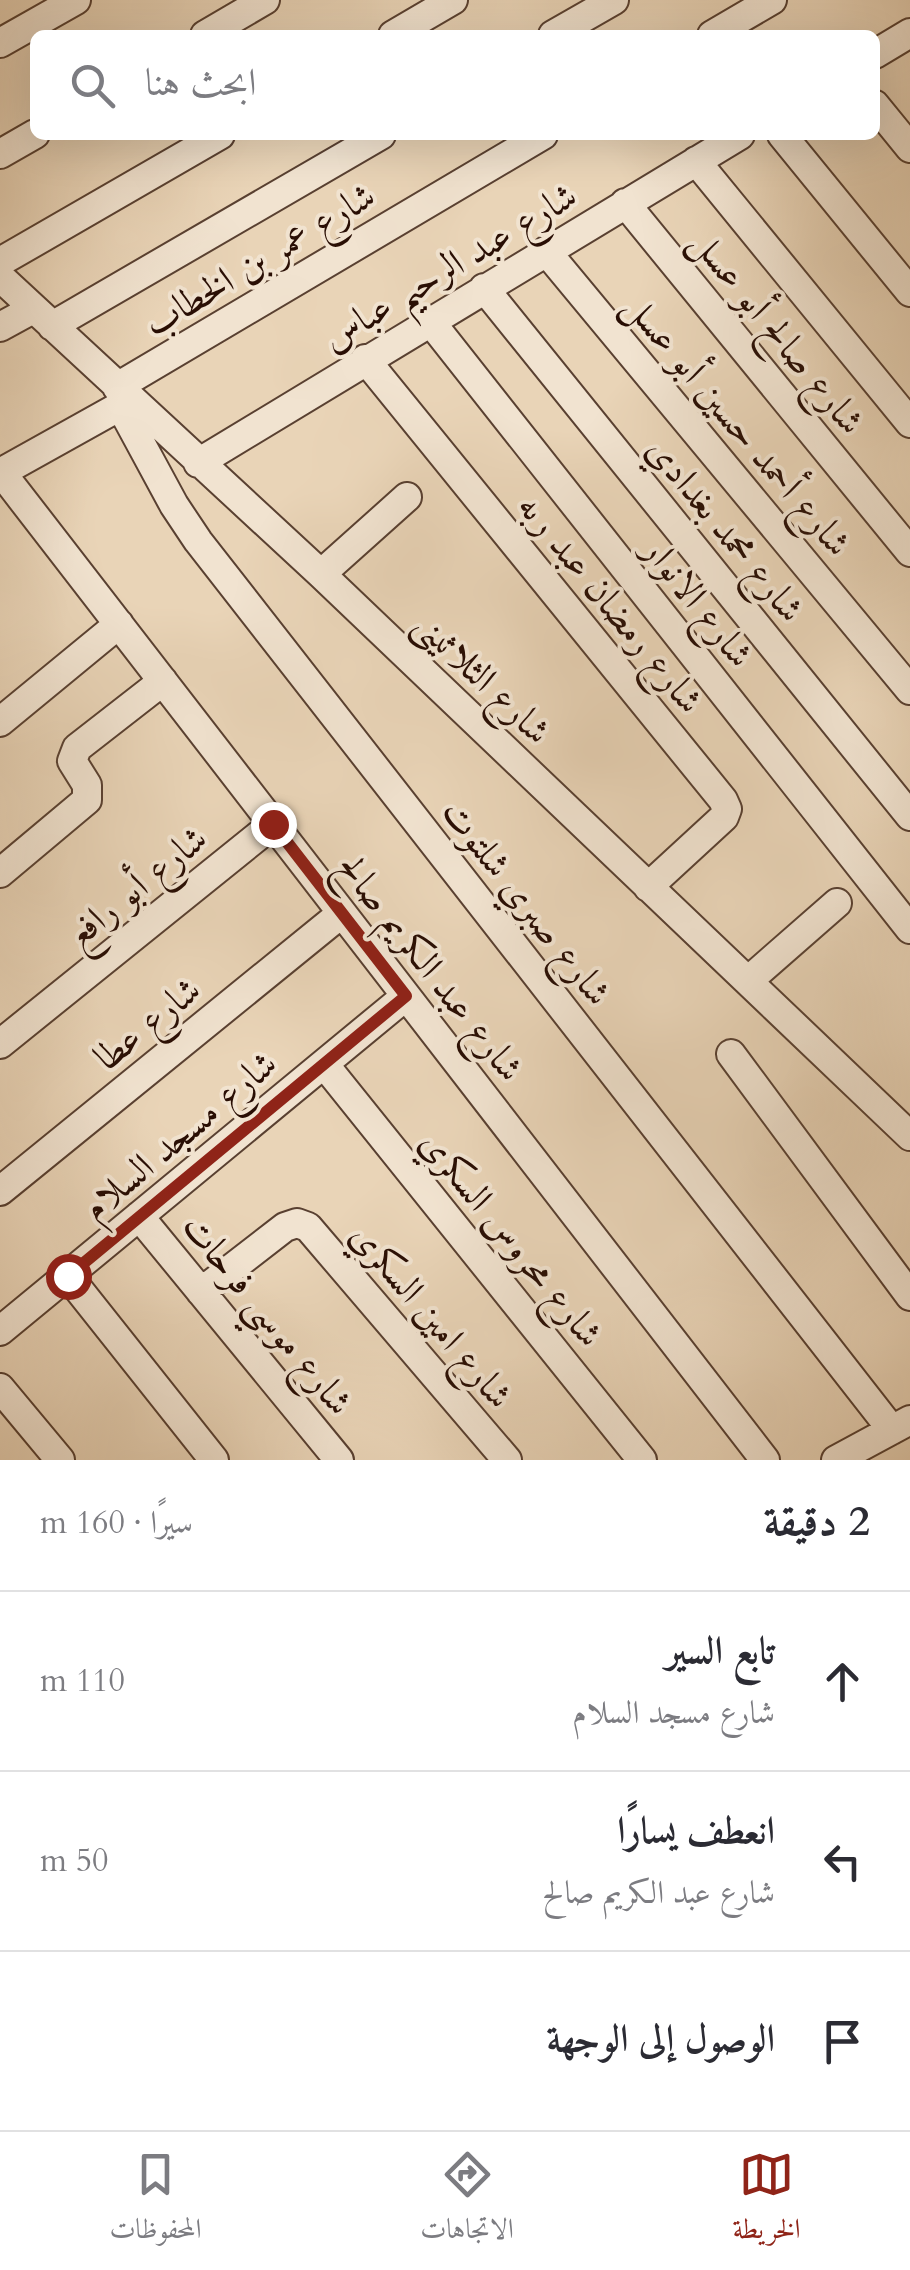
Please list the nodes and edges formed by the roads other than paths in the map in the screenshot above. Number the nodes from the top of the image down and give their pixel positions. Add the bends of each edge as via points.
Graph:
1 (76, 0) edge
2 (265, 0) edge
3 (453, 0) edge
4 (614, 0) edge
5 (772, 0) edge
6 (214, 30) edge
7 (402, 30) edge
8 (563, 30) edge
9 (721, 30) edge
10 (910, 33) edge
11 (0, 43) edge
12 (880, 51) edge
13 (880, 111) edge
14 (30, 137) edge
15 (211, 140) edge
16 (372, 140) edge
17 (535, 140) edge
18 (732, 140) edge
19 (786, 140) edge
20 (910, 148) edge
21 (0, 154) edge
22 (696, 162) junction
23 (626, 203) junction
24 (546, 251) junction
25 (0, 262) edge
26 (0, 277) edge
27 (484, 288) junction
28 (910, 292) edge
29 (43, 317) junction
30 (430, 321) junction
31 (0, 328) edge
32 (365, 360) junction
33 (123, 398) junction
34 (910, 423) edge
35 (198, 463) junction
36 (1, 472) edge
37 (407, 497) dead end
38 (910, 552) edge
39 (322, 574) junction
40 (119, 624) junction
41 (163, 682) junction
42 (910, 690) edge
43 (0, 722) edge
44 (910, 816) edge
45 (273, 824) junction
46 (0, 873) edge
47 (648, 887) junction
48 (837, 903) dead end
49 (342, 913) junction
50 (910, 929) edge
51 (748, 981) junction
52 (406, 996) junction
53 (0, 1044) edge
54 (730, 1054) dead end
55 (324, 1064) junction
56 (910, 1136) edge
57 (0, 1191) edge
58 (139, 1216) junction
59 (68, 1276) junction
60 (202, 1292) junction
61 (910, 1296) edge
62 (0, 1331) edge
63 (0, 1388) edge
64 (901, 1425) edge
65 (60, 1460) edge
66 (214, 1460) edge
67 (338, 1460) edge
68 (507, 1460) edge
69 (642, 1460) edge
70 (765, 1460) edge
71 (836, 1460) edge

1 - 11 street
2 - 6 street
3 - 7 street
4 - 8 street
5 - 9 street
10 - 12 street
13 - 20 street
14 - 21 street
15 - 25 street
16 - 29 street
17 - 33 street, شارع عمر بن الخطاب
18 - 22 street, شارع عبد الرحيم عباس
19 - 28 street
22 - 23 street, شارع عبد الرحيم عباس
22 - 34 street
23 - 24 street, شارع عبد الرحيم عباس
23 - 38 street, شارع صالح أبو عسل
24 - 27 street, شارع عبد الرحيم عباس
24 - 42 street, شارع أحمد حسين أبو عسل
26 - 29 street, شارع الثلاثينى
27 - 30 street, شارع عبد الرحيم عباس
27 - 44 street, شارع محمد بغدادي
29 - 31 street
29 - 33 street, شارع الثلاثينى
30 - 32 street, شارع عبد الرحيم عباس
30 - 50 street, شارع الانوار
32 - 35 street, شارع عبد الرحيم عباس
32 - 47 street, شارع رمضان عبد ربه via 724,800 724,818
33 - 35 street, شارع الثلاثينى
33 - 36 street, شارع عمر بن الخطاب
33 - 64 street, شارع صبري شلتوت via 198,541
35 - 39 street, شارع الثلاثينى
36 - 40 street, شارع عبد الكريم صالح
37 - 39 street
39 - 47 street, شارع الثلاثينى
40 - 41 street, شارع عبد الكريم صالح
40 - 43 street
41 - 45 street, شارع عبد الكريم صالح
41 - 46 street via 74,751 87,800
45 - 49 street, شارع عبد الكريم صالح
45 - 53 street, شارع أبو رافع
47 - 51 street, شارع الثلاثينى
48 - 51 street
49 - 52 street, شارع عبد الكريم صالح
49 - 57 street, شارع عطا
51 - 56 street, شارع الثلاثينى
52 - 55 street, شارع مسجد السلام
52 - 70 street, شارع عبد الكريم صالح
54 - 61 street
55 - 58 street, شارع مسجد السلام
55 - 69 street, شارع محروس السكري
58 - 59 street, شارع مسجد السلام
58 - 60 street, شارع موسي فرحات
59 - 62 street, شارع مسجد السلام
59 - 66 street
60 - 67 street, شارع موسي فرحات
60 - 68 street, شارع امين السكري via 285,1227 308,1227
63 - 65 street
64 - 71 street

